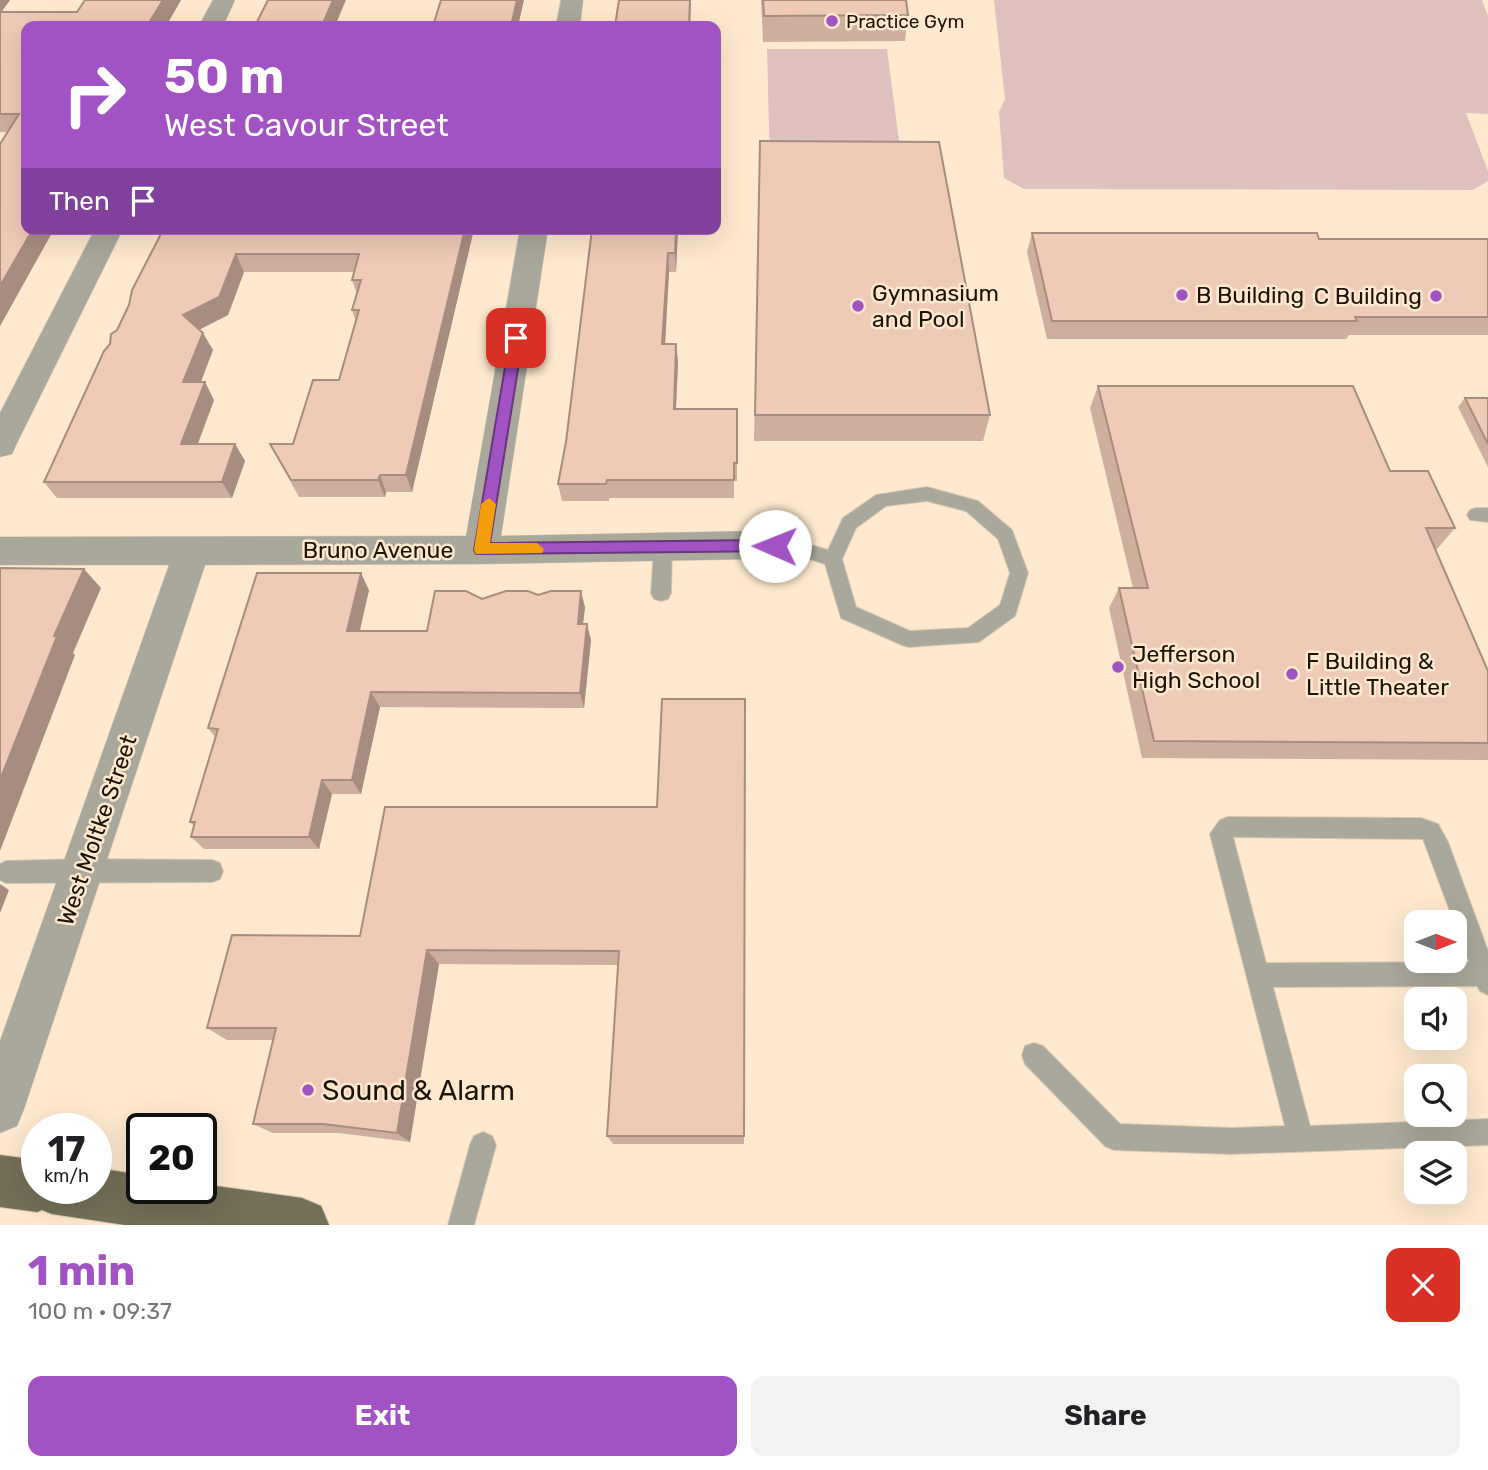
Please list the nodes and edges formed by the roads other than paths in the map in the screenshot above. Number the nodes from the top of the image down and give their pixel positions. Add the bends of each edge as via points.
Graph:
1 (224, 0) edge
2 (572, 0) edge
3 (214, 21) edge
4 (569, 21) edge
5 (106, 235) edge
6 (533, 235) edge
7 (0, 445) edge
8 (755, 545) joint
9 (663, 547) junction
10 (481, 550) junction
11 (0, 551) edge
12 (192, 551) junction
13 (833, 559) junction
14 (661, 593) dead end
15 (83, 870) junction
16 (212, 871) dead end
17 (6, 873) dead end
18 (1258, 975) junction
19 (1486, 978) edge
20 (1034, 1055) dead end
21 (0, 1109) edge
22 (1488, 1132) edge
23 (1301, 1139) junction
24 (483, 1145) dead end
25 (0, 1181) edge
26 (21, 1184) edge
27 (112, 1197) edge
28 (302, 1225) edge
29 (461, 1225) edge

1 - 3 street
2 - 4 street
5 - 7 street
6 - 10 street
8 - 9 street, Bruno Avenue
8 - 13 lane via 794,547
9 - 10 street, Bruno Avenue
9 - 14 lane
10 - 12 street, Bruno Avenue
11 - 12 street, Bruno Avenue
12 - 15 street, West Moltke Street
13 - 13 lane via 848,612 909,639 972,636 1008,610 1019,572 1006,535 989,520 972,506 927,494 882,500 849,523
15 - 16 lane
15 - 17 lane
15 - 21 street, West Moltke Street
18 - 19 lane
18 - 19 lane via 1223,844 1221,834 1228,827 1430,831
18 - 23 lane
20 - 23 lane via 1114,1137
22 - 23 lane
24 - 29 lane
25 - 26 main road
27 - 28 main road

